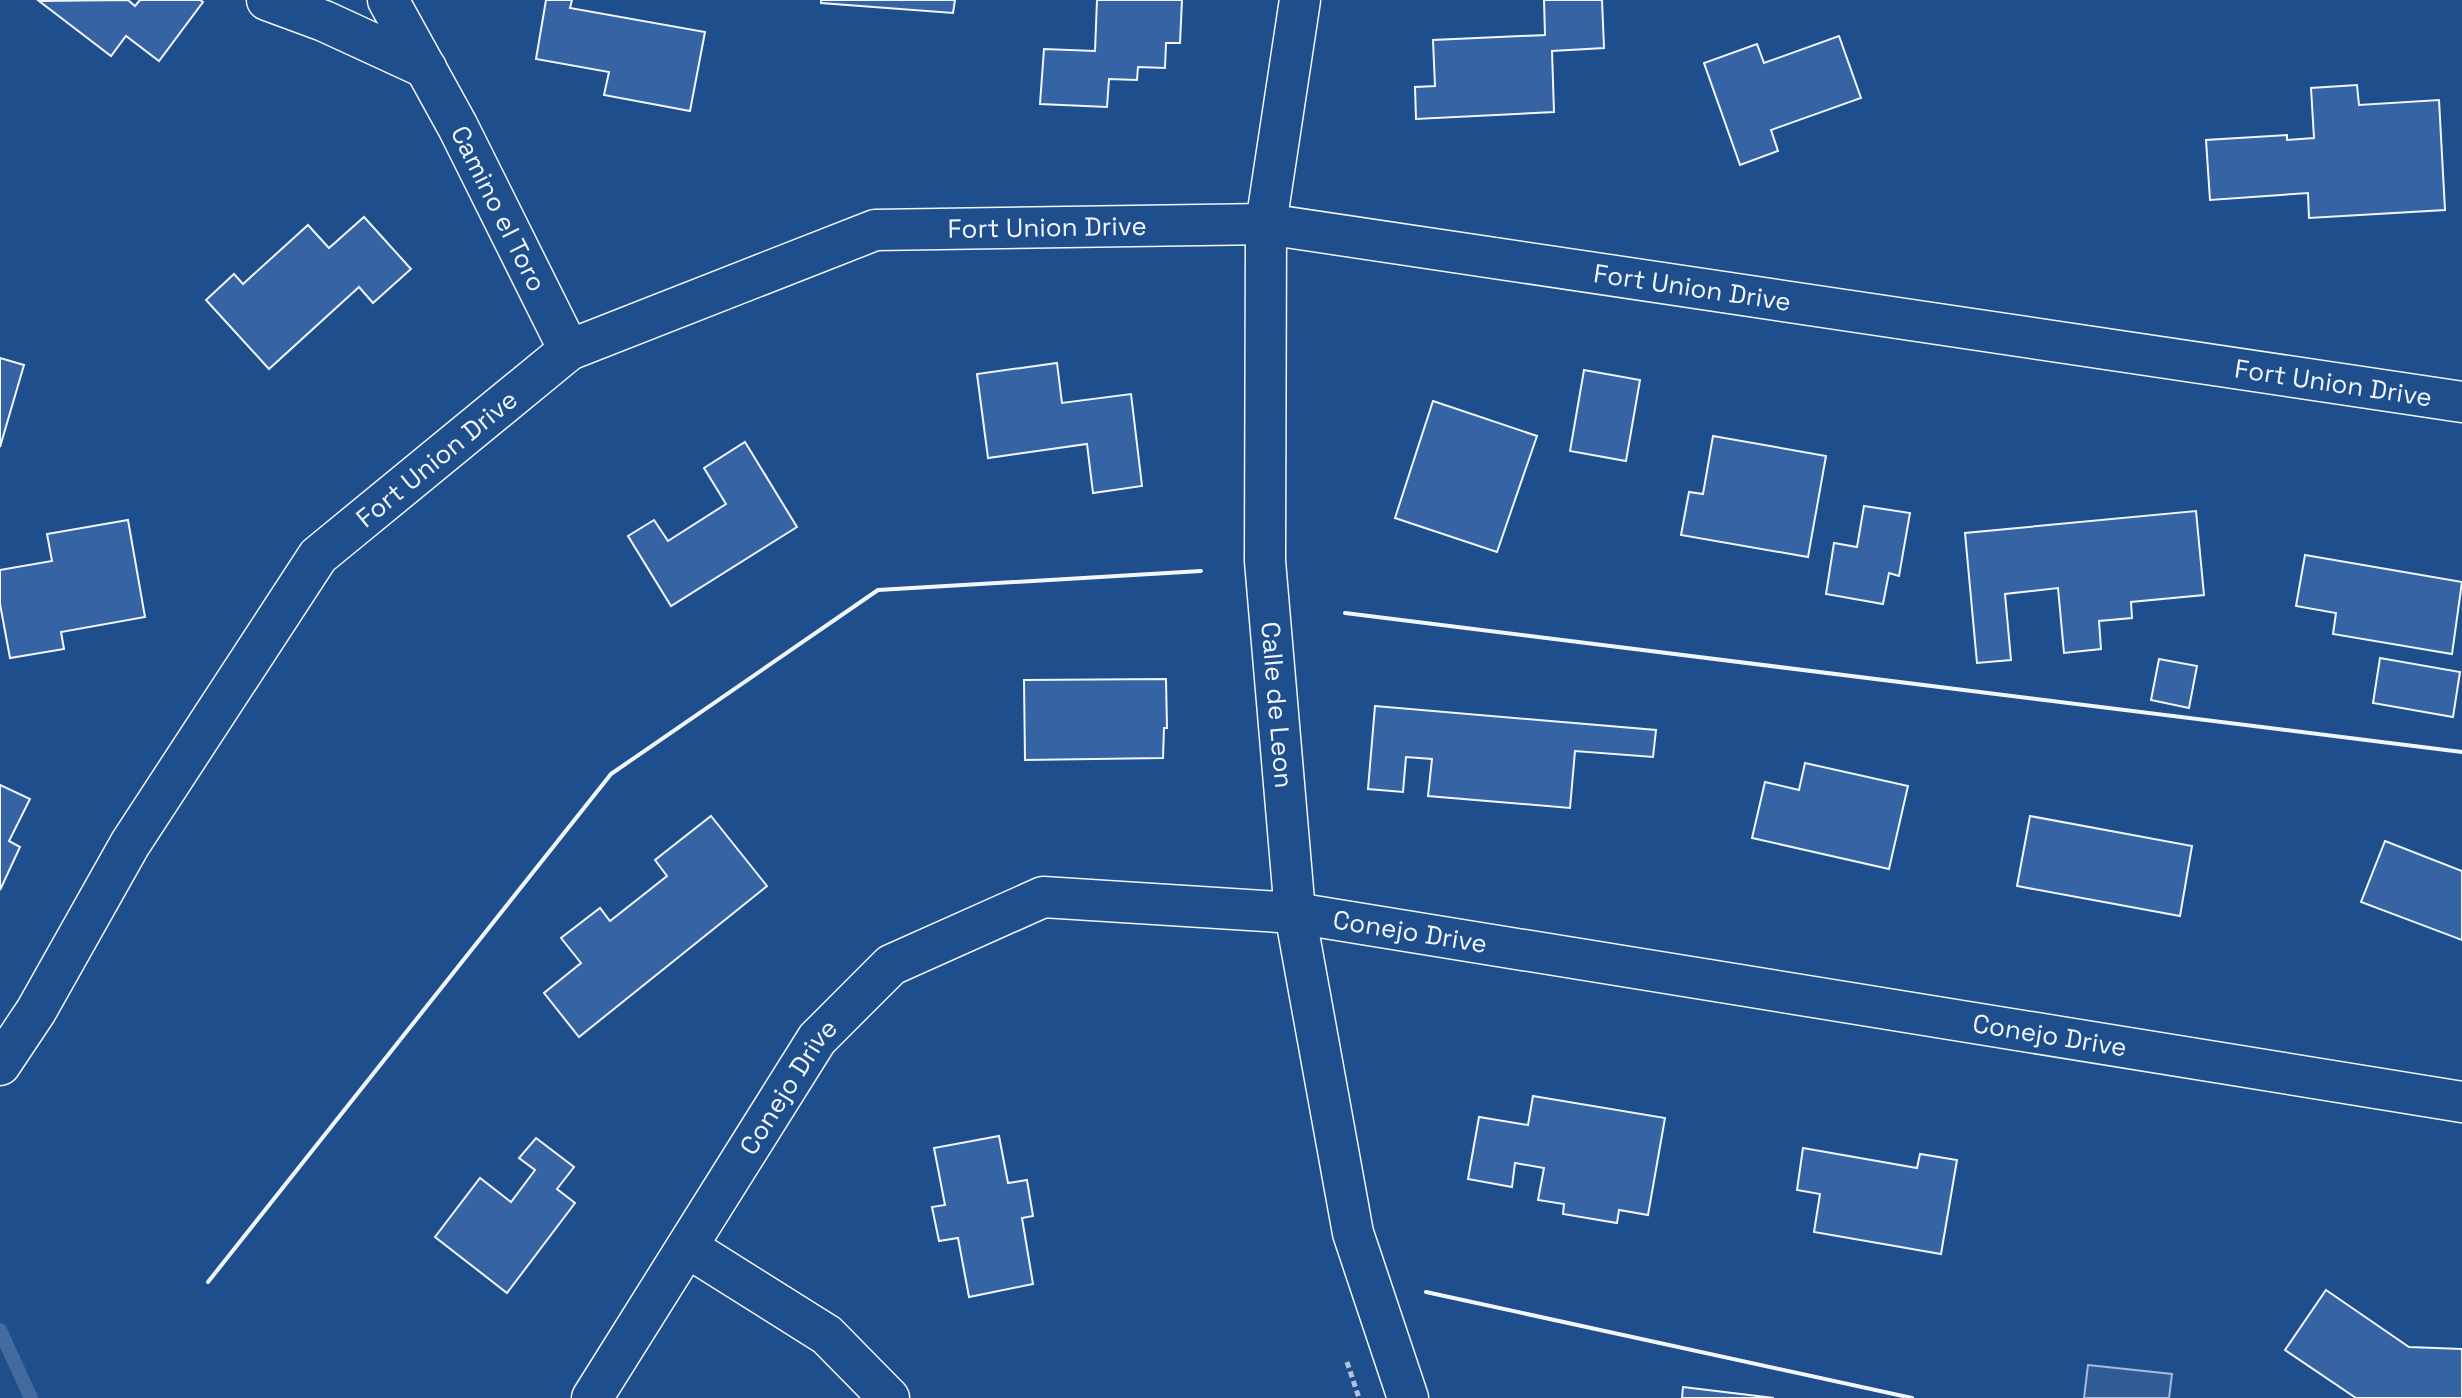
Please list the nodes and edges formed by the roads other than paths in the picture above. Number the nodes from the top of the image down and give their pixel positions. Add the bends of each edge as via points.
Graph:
1 (267, 0) edge
2 (388, 0) edge
3 (1300, 0) edge
4 (426, 68) junction
5 (1266, 224) junction
6 (569, 350) junction
7 (2462, 402) edge
8 (1295, 913) junction
9 (0, 1065) edge
10 (2462, 1102) edge
11 (687, 1247) junction
12 (592, 1398) edge
13 (889, 1398) edge
14 (1408, 1398) edge

1 - 4 street
2 - 4 street, Camino el Toro
3 - 5 street, Calle de Leon
4 - 6 street, Camino el Toro
5 - 6 street, Fort Union Drive via 875,230
5 - 7 street, Fort Union Drive
5 - 8 street, Calle de Leon via 1265,561
6 - 9 street, Fort Union Drive via 318,556 130,844
8 - 10 street, Conejo Drive
8 - 11 street, Conejo Drive via 1043,897 891,965 817,1039
8 - 14 street, Calle de Leon via 1353,1233
11 - 12 street, Conejo Drive
11 - 13 street via 827,1335

